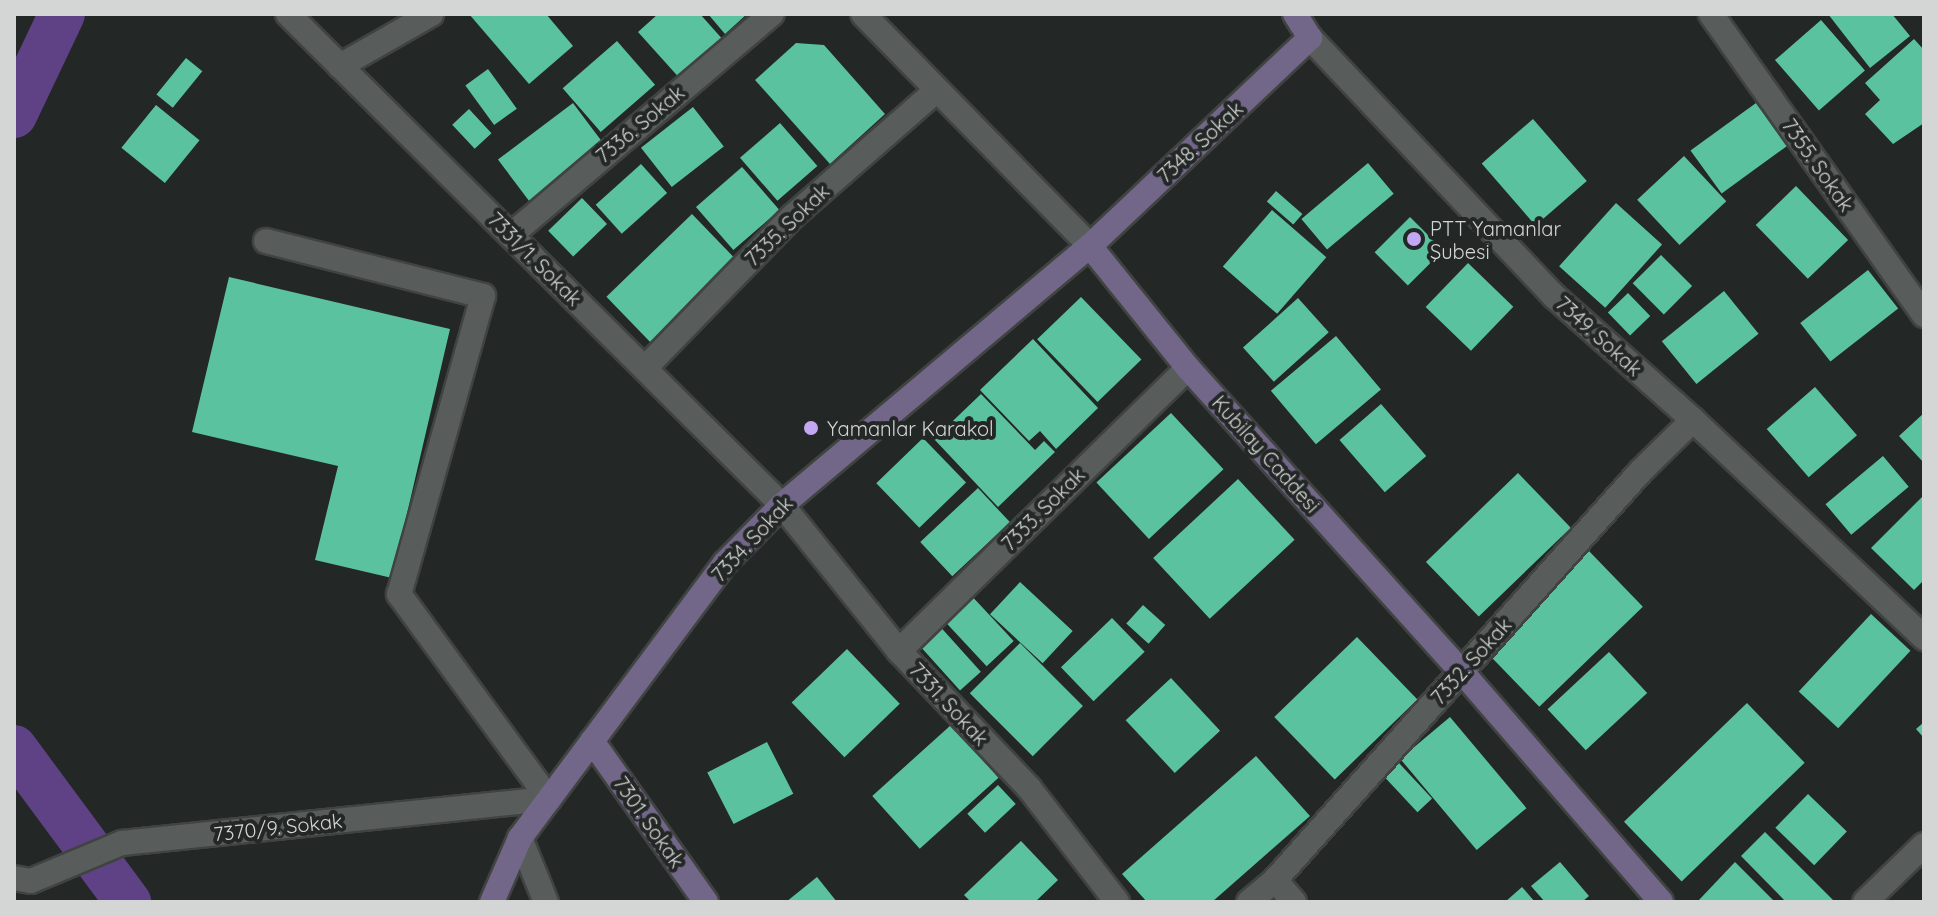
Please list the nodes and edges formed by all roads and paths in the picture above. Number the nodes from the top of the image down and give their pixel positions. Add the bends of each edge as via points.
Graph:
1 (288, 14) edge
2 (431, 14) edge
3 (772, 14) edge
4 (863, 14) edge
5 (1295, 14) edge
6 (1720, 17) edge
7 (1310, 38) junction
8 (340, 66) junction
9 (937, 90) junction
10 (511, 235) junction
11 (266, 241) dead end
12 (1090, 246) junction
13 (1924, 315) edge
14 (645, 368) junction
15 (1188, 368) junction
16 (1693, 420) junction
17 (782, 505) junction
18 (1924, 638) edge
19 (899, 651) junction
20 (1462, 672) junction
21 (592, 741) junction
22 (549, 799) junction
23 (520, 838) junction
24 (1924, 845) edge
25 (22, 880) edge
26 (1275, 880) junction
27 (492, 902) edge
28 (546, 902) edge
29 (706, 902) edge
30 (1117, 902) edge
31 (1249, 902) edge
32 (1294, 902) edge
33 (1661, 902) edge
34 (1865, 902) edge

1 - 8 street, 7331/1. Sokak
2 - 8 street
3 - 10 street, 7336. Sokak
4 - 9 street, Kubilay Caddesi
5 - 7 street, 7349. Sokak
6 - 13 street, 7355. Sokak
7 - 12 street, 7348. Sokak
7 - 16 street, 7349. Sokak via 1554,296
8 - 10 street, 7331/1. Sokak
9 - 12 street, Kubilay Caddesi
9 - 14 street, 7335. Sokak via 793,216
10 - 14 street, 7331/1. Sokak
11 - 22 street via 483,296 399,594
12 - 15 street, Kubilay Caddesi
12 - 17 street, 7334. Sokak
14 - 17 street, 7331/1. Sokak
15 - 19 street, 7333. Sokak
15 - 20 street, Kubilay Caddesi
16 - 18 street, 7349. Sokak
16 - 20 street, 7332. Sokak
17 - 19 street, 7331. Sokak
17 - 21 street, 7334. Sokak via 725,563
19 - 30 street, 7331. Sokak via 1029,788
20 - 26 street, 7332. Sokak
20 - 33 street, Kubilay Caddesi
21 - 22 street, 7334. Sokak
21 - 29 street, 7301. Sokak
22 - 23 street, 7334. Sokak
22 - 25 street, 7370/9. Sokak via 122,843
23 - 27 street, 7334. Sokak
23 - 28 street
24 - 34 street
26 - 31 street, 7332. Sokak
26 - 32 street

